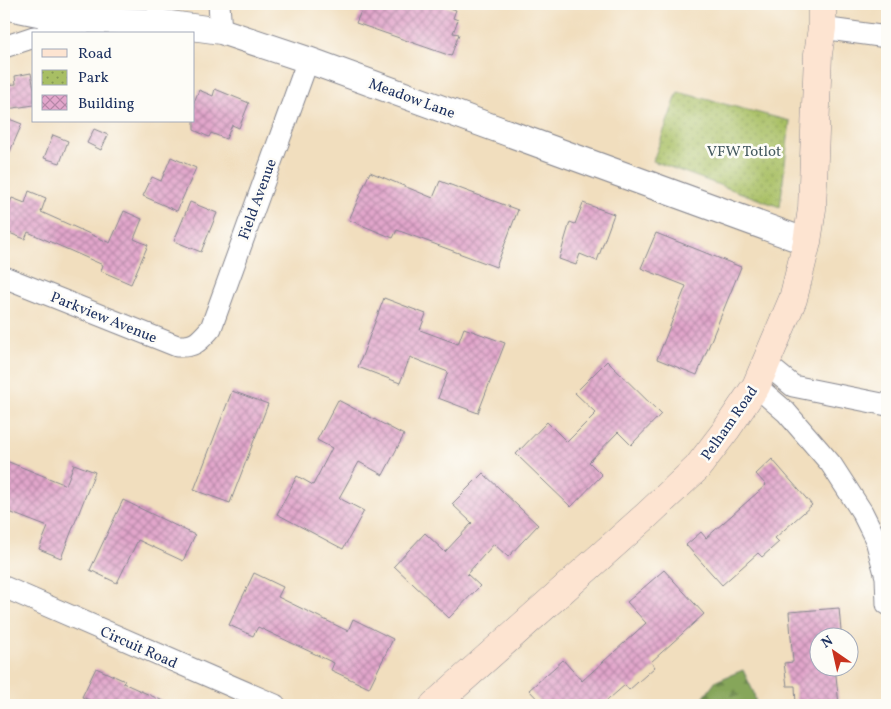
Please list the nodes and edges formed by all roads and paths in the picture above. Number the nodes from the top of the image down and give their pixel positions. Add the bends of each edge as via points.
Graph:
1 (219, 4) edge
2 (4, 6) edge
3 (822, 16) edge
4 (87, 20) junction
5 (220, 31) junction
6 (51, 32) edge
7 (887, 36) edge
8 (32, 38) edge
9 (4, 47) edge
10 (308, 60) junction
11 (807, 242) junction
12 (4, 277) edge
13 (203, 336) joint
14 (761, 375) junction
15 (887, 405) edge
16 (4, 587) edge
17 (887, 604) edge
18 (275, 705) edge
19 (434, 705) edge

1 - 5 street
2 - 4 street, Meadow Lane
3 - 7 street
3 - 11 main road, Pelham Road via 812,209
4 - 5 street, Meadow Lane via 155,22
4 - 6 street
5 - 10 street, Meadow Lane
8 - 9 street
10 - 11 street, Meadow Lane
10 - 13 street, Field Avenue via 211,328
11 - 14 main road, Pelham Road via 793,299
12 - 13 street, Parkview Avenue via 177,346 189,346
14 - 15 street via 793,386
14 - 17 street via 786,412 831,464 862,512 876,540 886,577
14 - 19 main road, Pelham Road via 697,468
16 - 18 street, Circuit Road

